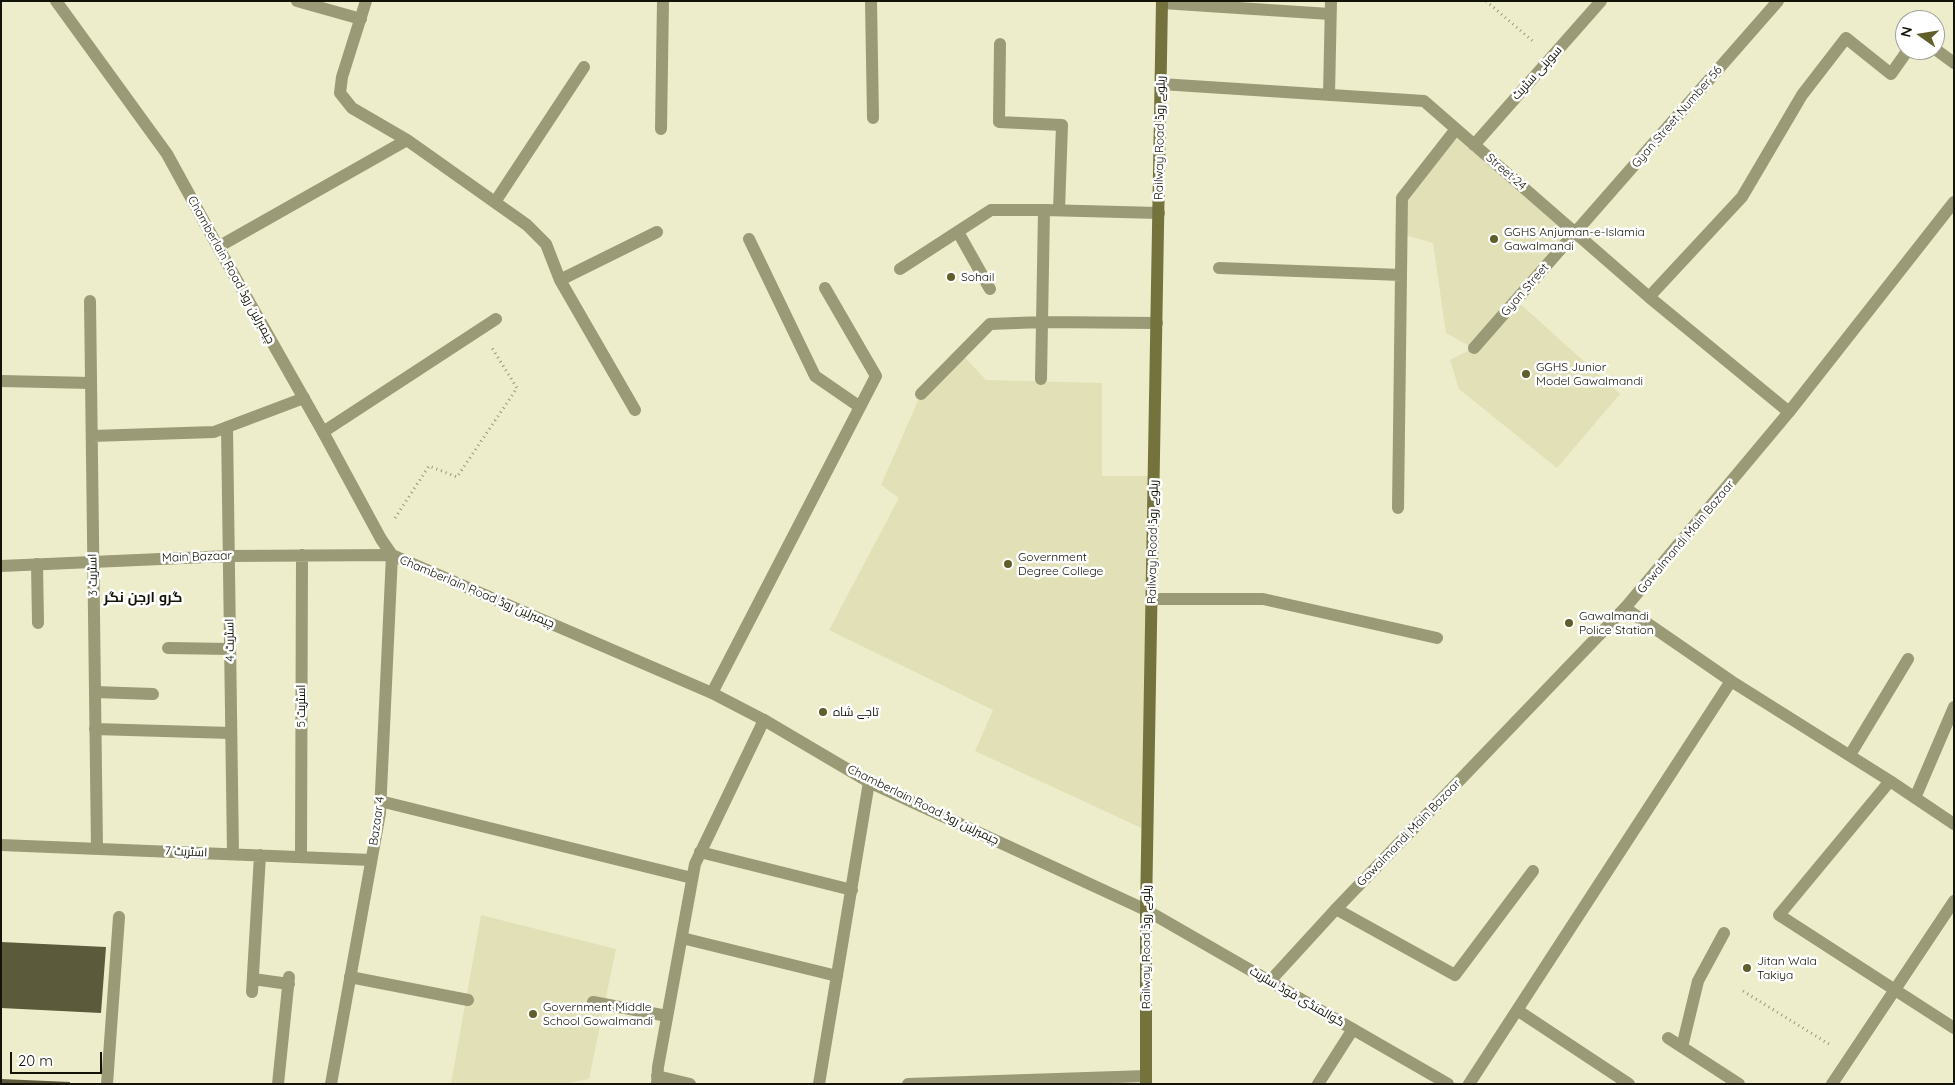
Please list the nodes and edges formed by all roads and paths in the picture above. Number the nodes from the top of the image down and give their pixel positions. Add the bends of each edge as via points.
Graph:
1 (56, 1) edge
2 (297, 1) edge
3 (366, 1) edge
4 (662, 1) edge
5 (871, 1) edge
6 (1486, 1) edge
7 (1601, 1) edge
8 (1778, 1) edge
9 (1162, 2) edge
10 (1331, 8) edge
11 (361, 19) junction
12 (1000, 44) dead end
13 (1551, 57) junction
14 (1901, 60) edge
15 (584, 66) dead end
16 (1161, 84) junction
17 (1330, 95) junction
18 (873, 118) dead end
19 (661, 129) dead end
20 (1456, 129) junction
21 (407, 140) junction
22 (1474, 145) junction
23 (495, 202) junction
24 (1954, 202) edge
25 (1044, 210) junction
26 (1059, 210) junction
27 (1159, 213) junction
28 (657, 232) dead end
29 (958, 232) junction
30 (1576, 233) junction
31 (749, 239) dead end
32 (218, 247) junction
33 (1219, 268) dead end
34 (900, 269) dead end
35 (1401, 275) junction
36 (560, 280) junction
37 (825, 288) dead end
38 (990, 289) dead end
39 (1649, 297) junction
40 (90, 301) dead end
41 (496, 319) dead end
42 (1043, 322) junction
43 (1157, 323) junction
44 (481, 329) junction
45 (1474, 348) dead end
46 (1040, 379) dead end
47 (1, 381) edge
48 (92, 383) junction
49 (921, 394) dead end
50 (304, 398) junction
51 (860, 407) junction
52 (635, 410) dead end
53 (1790, 412) junction
54 (227, 427) junction
55 (323, 432) junction
56 (92, 436) junction
57 (1398, 508) dead end
58 (381, 539) junction
59 (302, 555) junction
60 (392, 555) junction
61 (229, 556) junction
62 (93, 562) junction
63 (37, 564) junction
64 (1, 566) edge
65 (1152, 599) junction
66 (1625, 608) junction
67 (38, 623) dead end
68 (1437, 638) dead end
69 (168, 648) dead end
70 (230, 649) junction
71 (1908, 659) dead end
72 (1731, 681) junction
73 (94, 692) junction
74 (712, 693) junction
75 (154, 694) dead end
76 (1954, 708) edge
77 (764, 720) junction
78 (1951, 722) edge
79 (95, 729) junction
80 (231, 733) junction
81 (1850, 755) junction
82 (1890, 781) junction
83 (869, 782) junction
84 (1915, 798) junction
85 (380, 801) junction
86 (1954, 824) edge
87 (1, 845) edge
88 (97, 849) junction
89 (700, 852) junction
90 (232, 854) junction
91 (260, 855) junction
92 (301, 856) junction
93 (371, 860) junction
94 (1533, 871) dead end
95 (692, 878) junction
96 (852, 890) junction
97 (1954, 901) edge
98 (1336, 909) junction
99 (1146, 910) junction
100 (119, 918) dead end
101 (1724, 933) dead end
102 (682, 938) junction
103 (837, 976) junction
104 (350, 977) junction
105 (1270, 981) junction
106 (1894, 990) junction
107 (1743, 991) dead end
108 (468, 1000) dead end
109 (593, 1002) dead end
110 (1517, 1010) junction
111 (667, 1016) junction
112 (1954, 1028) edge
113 (1353, 1029) junction
114 (1668, 1038) dead end
115 (1682, 1047) junction
116 (1850, 1057) junction
117 (657, 1080) edge
118 (1146, 1080) edge
119 (107, 1084) edge
120 (278, 1084) edge
121 (331, 1084) edge
122 (690, 1084) edge
123 (819, 1084) edge
124 (908, 1084) edge
125 (1318, 1084) edge
126 (1448, 1084) edge
127 (1469, 1084) edge
128 (1629, 1084) edge
129 (1739, 1084) edge
130 (1832, 1084) edge

1 - 32 street, Chamberlain Road چیمبرلین روڈ via 167,154
2 - 11 street
3 - 11 street
4 - 19 street
5 - 18 street
6 - 13 path
7 - 13 street, سوہنی سٹریٹ
8 - 30 street, Gyan Street Number 56
9 - 10 street
9 - 16 main road, Railway Road ریلوے روڈ
10 - 17 street
11 - 21 street via 340,93 352,108
12 - 26 street via 999,122 1062,125
13 - 22 street, سوہنی سٹریٹ
14 - 39 street via 1891,74 1846,38 1802,95 1742,197
15 - 23 street
16 - 17 street, Street 24
16 - 27 main road, Railway Road ریلوے روڈ
17 - 20 street, Street 24 via 1424,102
20 - 22 street, Street 24
20 - 35 street via 1402,198
21 - 23 street
21 - 32 street
22 - 30 street, Street 24
23 - 36 street via 527,225 546,244
24 - 53 street, Gawalmandi Main Bazaar
25 - 26 street
25 - 29 street via 990,210
25 - 42 street
26 - 27 street
27 - 43 main road, Railway Road ریلوے روڈ
28 - 36 street
29 - 34 street
29 - 38 street
30 - 39 street, Street 24
30 - 45 street, Gyan Street
31 - 51 street via 815,376
32 - 50 street, Chamberlain Road چیمبرلین روڈ
33 - 35 street
35 - 57 street
36 - 52 street
37 - 51 street via 876,376
39 - 53 street, Street 24
40 - 48 street, اسٹریٹ 3
41 - 44 street
42 - 43 street
42 - 46 street
42 - 49 street via 990,324
43 - 65 main road, Railway Road ریلوے روڈ
44 - 55 street
44 - 58 path via 517,388 457,477 429,466
47 - 48 street
48 - 56 street, اسٹریٹ 3
50 - 54 street
50 - 55 street, Chamberlain Road چیمبرلین روڈ
51 - 74 street
53 - 66 street, Gawalmandi Main Bazaar
54 - 56 street via 214,432
54 - 61 street, اسٹریٹ 4
55 - 58 street, Chamberlain Road چیمبرلین روڈ
56 - 62 street, اسٹریٹ 3
58 - 60 street, Chamberlain Road چیمبرلین روڈ
59 - 60 street, Main Bazaar
59 - 61 street, Main Bazaar
59 - 92 street, اسٹریٹ 5
60 - 74 street, Chamberlain Road چیمبرلین روڈ
60 - 85 street, Bazaar 4
61 - 62 street, Main Bazaar
61 - 70 street, اسٹریٹ 4
62 - 63 street, Main Bazaar
62 - 73 street, اسٹریٹ 3
63 - 64 street, Main Bazaar
63 - 67 street
65 - 68 street via 1264,599
65 - 99 main road, Railway Road ریلوے روڈ
66 - 72 street
66 - 98 street, Gawalmandi Main Bazaar
69 - 70 street
70 - 80 street, اسٹریٹ 4
71 - 81 street
72 - 81 street
72 - 110 street
73 - 75 street
73 - 79 street, اسٹریٹ 3
74 - 77 street, Chamberlain Road چیمبرلین روڈ
76 - 78 street
77 - 83 street, Chamberlain Road چیمبرلین روڈ
77 - 89 street
78 - 84 street
79 - 80 street
79 - 88 street, اسٹریٹ 3
80 - 90 street, اسٹریٹ 4
81 - 82 street
82 - 84 street
82 - 106 street via 1779,915
83 - 96 street
83 - 99 street, Chamberlain Road چیمبرلین روڈ
84 - 86 street
85 - 93 street, Bazaar 4
85 - 95 street
87 - 88 street, اسٹریٹ 7
88 - 90 street, اسٹریٹ 7
89 - 95 street
89 - 96 street
90 - 91 street, اسٹریٹ 7
91 - 92 street, اسٹریٹ 7
91 - 120 street via 253,986 289,980
92 - 93 street, اسٹریٹ 7
93 - 104 street, Bazaar 4
94 - 98 street via 1455,975
95 - 102 street
96 - 103 street
97 - 106 street
98 - 105 street, Gawalmandi Main Bazaar
99 - 105 street, گوالمنڈی فوڈ سٹریٹ
99 - 118 main road, Railway Road ریلوے روڈ
100 - 119 street
101 - 115 street via 1698,982
102 - 103 street
102 - 111 street
103 - 123 street
104 - 108 street
104 - 121 street, Bazaar 4
105 - 113 street, گوالمنڈی فوڈ سٹریٹ
106 - 112 street
106 - 116 street
107 - 116 path
109 - 111 street
110 - 127 street
110 - 128 street
111 - 117 street
113 - 125 street
113 - 126 street, گوالمنڈی فوڈ سٹریٹ
114 - 115 street
115 - 129 street
116 - 130 street
117 - 122 street
118 - 124 street

